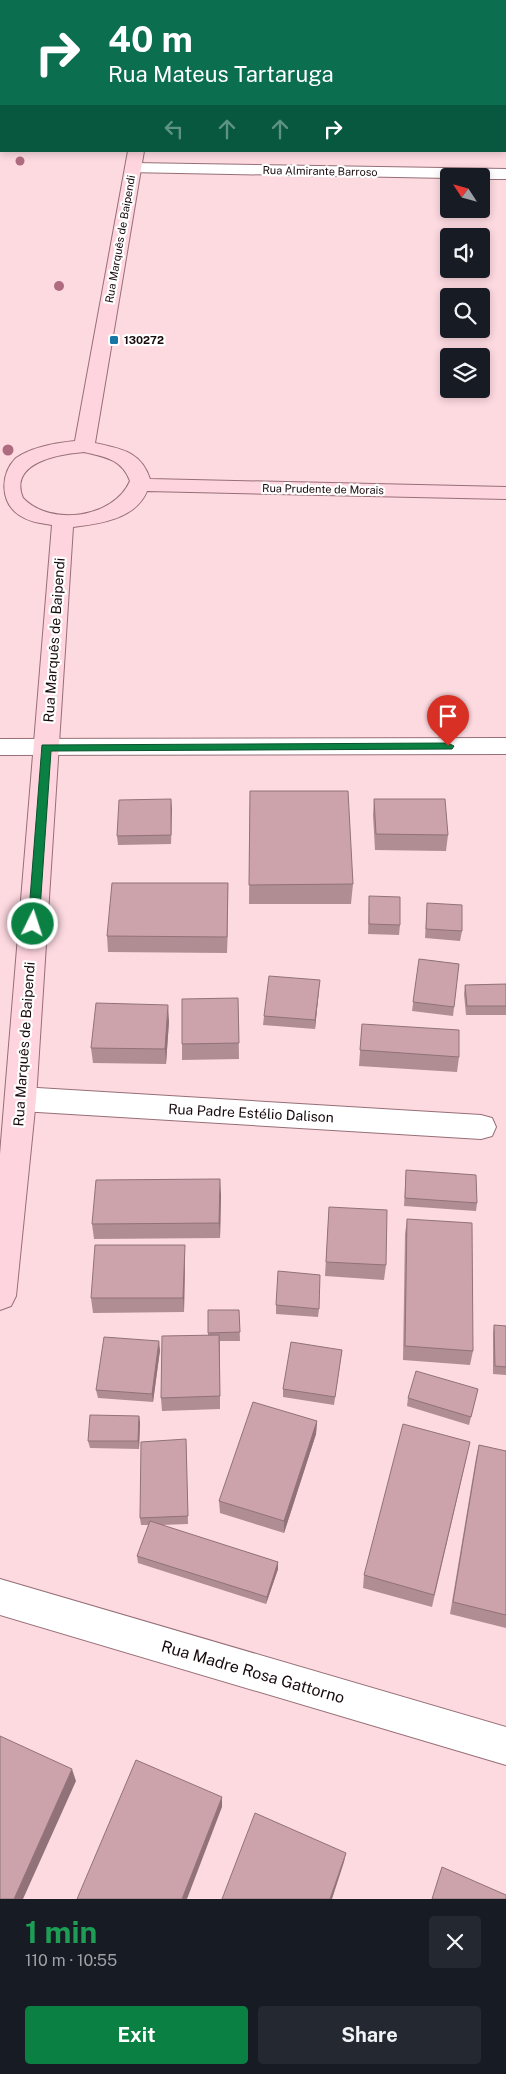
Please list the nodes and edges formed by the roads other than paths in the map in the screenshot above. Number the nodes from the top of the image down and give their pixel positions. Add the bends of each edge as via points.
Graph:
1 (135, 159) edge
2 (506, 174) edge
3 (84, 446) junction
4 (5, 485) edge
5 (140, 485) junction
6 (506, 493) edge
7 (63, 521) junction
8 (506, 746) edge
9 (0, 747) edge
10 (46, 748) junction
11 (21, 1099) junction
12 (481, 1127) dead end
13 (0, 1296) edge
14 (0, 1598) edge
15 (506, 1746) edge

1 - 2 street, Rua Almirante Barroso
1 - 3 street, Rua Marquês de Baipendi
3 - 4 street via 49,450 33,456 21,464
3 - 5 street via 120,454 132,463 139,474
4 - 7 street via 24,509
5 - 6 street, Rua Prudente de Morais
5 - 7 street via 135,497 123,508 106,516
7 - 10 street, Rua Marquês de Baipendi
8 - 10 street
9 - 10 street
10 - 11 street, Rua Marquês de Baipendi
11 - 12 street, Rua Padre Estélio Dalison
11 - 13 street, Rua Marquês de Baipendi
14 - 15 street, Rua Madre Rosa Gattorno

